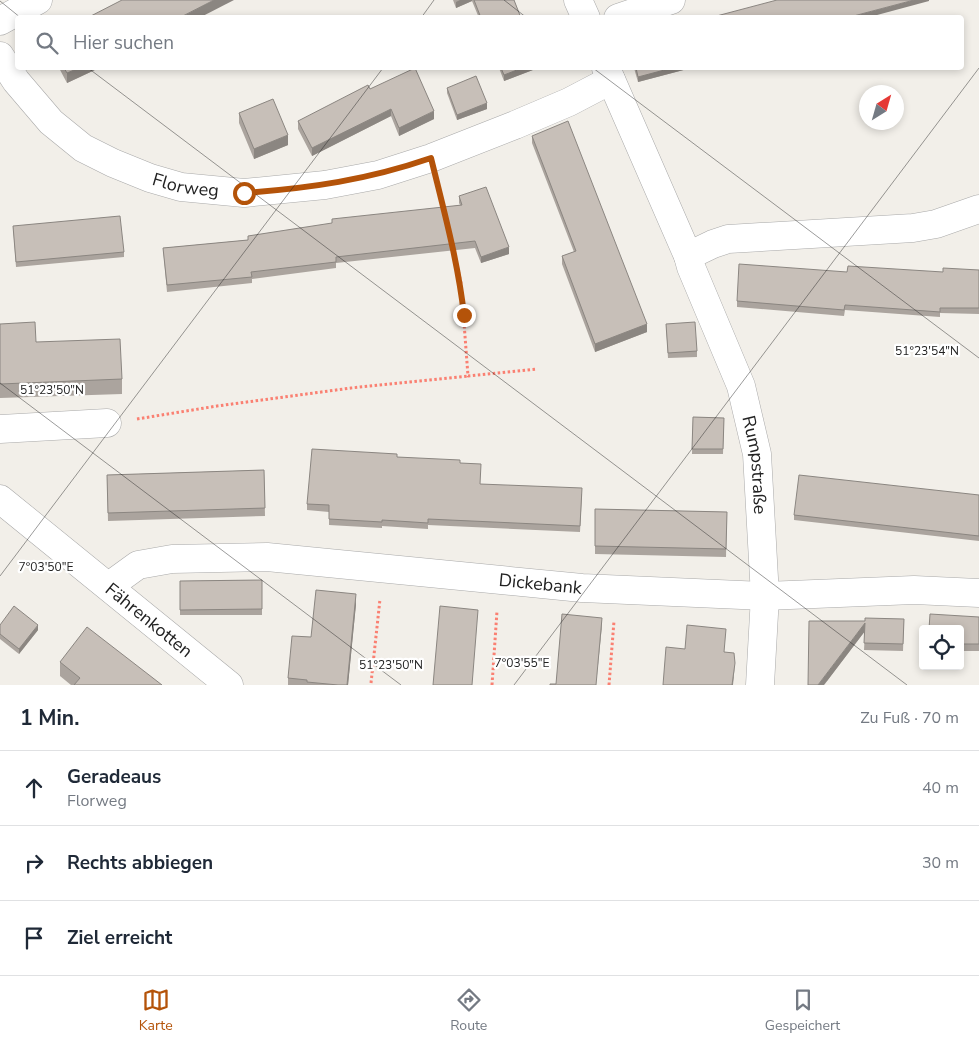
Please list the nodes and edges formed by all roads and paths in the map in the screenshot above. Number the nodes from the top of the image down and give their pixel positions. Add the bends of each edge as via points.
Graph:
1 (38, 0) edge
2 (578, 0) edge
3 (672, 0) edge
4 (585, 15) edge
5 (627, 15) edge
6 (0, 21) edge
7 (0, 56) edge
8 (608, 74) edge
9 (431, 158) junction
10 (979, 209) edge
11 (445, 214) edge
12 (452, 242) edge
13 (688, 256) junction
14 (537, 370) dead end
15 (468, 376) junction
16 (107, 424) joint
17 (0, 429) edge
18 (0, 499) edge
19 (383, 569) junction
20 (499, 580) junction
21 (109, 586) junction
22 (616, 590) junction
23 (979, 593) edge
24 (765, 596) junction
25 (371, 683) dead end
26 (229, 685) edge
27 (492, 685) edge
28 (608, 685) edge
29 (760, 685) edge

1 - 6 street
2 - 4 street
3 - 5 street
7 - 9 street, Florweg via 16,82 51,122 83,148 150,178 181,187 244,193 298,189 378,175
8 - 9 street, Florweg via 569,102
8 - 13 street, Rumpstraße
9 - 11 path
10 - 13 street via 936,224 913,228 728,239
12 - 15 path via 461,283
13 - 24 street, Rumpstraße via 741,386 757,454
14 - 15 path
15 - 16 path via 341,389
16 - 17 street
18 - 21 street, Fährenkotten
19 - 20 street, Dickebank
19 - 21 street, Dickebank via 268,557 172,559 138,565
19 - 25 path
20 - 22 street, Dickebank
20 - 27 path
21 - 26 street, Fährenkotten
22 - 24 street, Dickebank
22 - 28 path
23 - 24 street, Dickebank via 914,590
24 - 29 street, Rumpstraße

